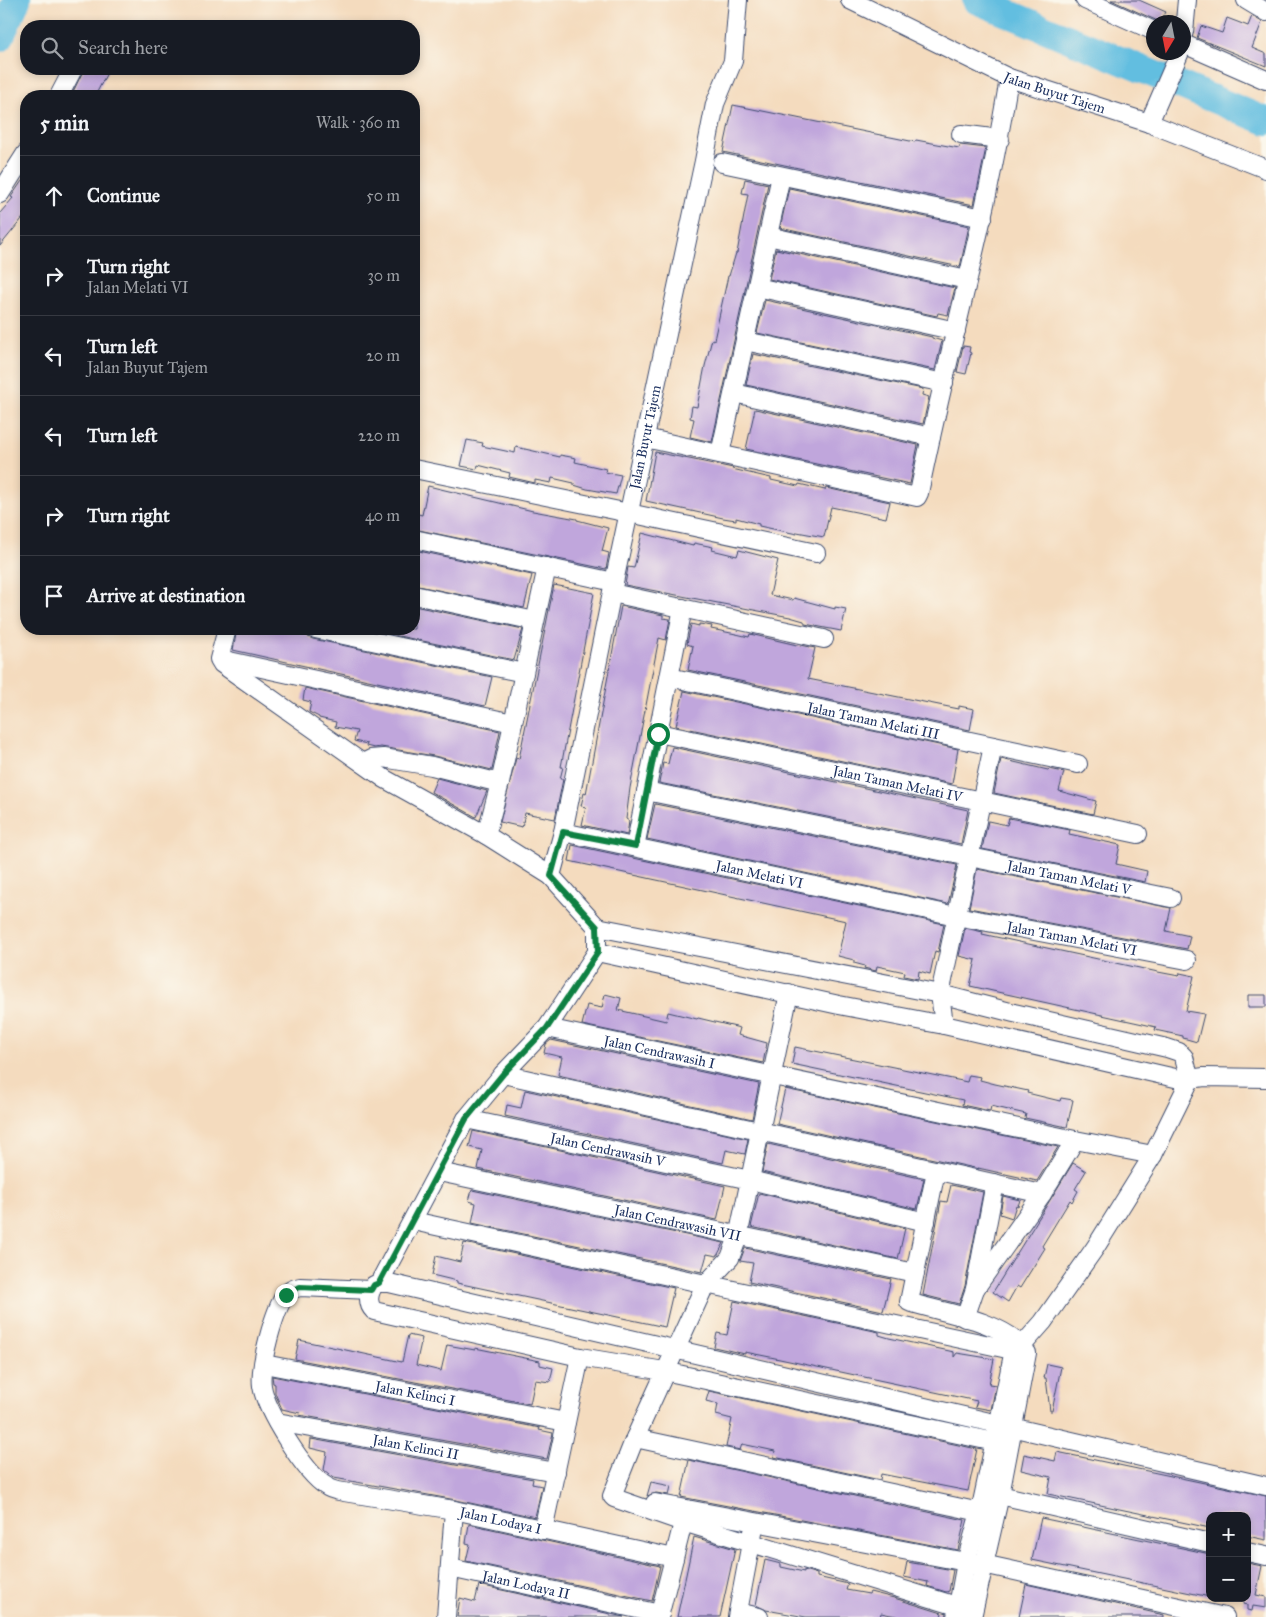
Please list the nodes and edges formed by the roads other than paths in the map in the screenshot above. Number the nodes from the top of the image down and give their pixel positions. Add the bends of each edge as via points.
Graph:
1 (738, 0) edge
2 (850, 0) edge
3 (1085, 0) edge
4 (1187, 0) edge
5 (1246, 0) edge
6 (1266, 12) edge
7 (1186, 15) edge
8 (1146, 27) edge
9 (1191, 47) edge
10 (1176, 60) edge
11 (70, 75) edge
12 (1009, 78) junction
13 (1266, 80) edge
14 (62, 90) edge
15 (1151, 118) junction
16 (961, 134) dead end
17 (1000, 139) junction
18 (20, 162) edge
19 (722, 163) dead end
20 (1266, 169) edge
21 (781, 176) junction
22 (0, 194) edge
23 (983, 218) junction
24 (768, 236) junction
25 (967, 280) junction
26 (757, 287) junction
27 (956, 331) junction
28 (745, 341) junction
29 (944, 383) junction
30 (734, 393) junction
31 (930, 437) junction
32 (644, 438) junction
33 (720, 454) junction
34 (420, 470) edge
35 (629, 513) junction
36 (420, 540) edge
37 (816, 553) dead end
38 (546, 567) junction
39 (613, 588) junction
40 (420, 596) edge
41 (683, 608) junction
42 (535, 621) junction
43 (225, 635) edge
44 (344, 635) edge
45 (824, 639) dead end
46 (219, 659) junction
47 (524, 672) junction
48 (669, 677) junction
49 (512, 723) junction
50 (658, 734) junction
51 (993, 746) junction
52 (363, 762) junction
53 (1078, 764) dead end
54 (500, 783) junction
55 (646, 791) junction
56 (981, 801) junction
57 (563, 832) junction
58 (1138, 834) dead end
59 (486, 835) junction
60 (636, 846) junction
61 (970, 857) junction
62 (551, 876) junction
63 (1171, 898) dead end
64 (956, 916) junction
65 (597, 927) junction
66 (598, 952) junction
67 (1187, 960) dead end
68 (789, 993) junction
69 (940, 994) junction
70 (944, 1025) junction
71 (547, 1028) junction
72 (503, 1074) junction
73 (772, 1075) junction
74 (1266, 1078) edge
75 (1197, 1079) junction
76 (466, 1119) junction
77 (761, 1132) junction
78 (1075, 1140) junction
79 (1153, 1155) junction
80 (936, 1171) junction
81 (439, 1172) junction
82 (750, 1180) junction
83 (995, 1184) junction
84 (1042, 1194) junction
85 (413, 1221) junction
86 (926, 1222) junction
87 (738, 1237) junction
88 (915, 1274) junction
89 (705, 1285) junction
90 (375, 1286) junction
91 (975, 1289) junction
92 (965, 1318) junction
93 (1021, 1349) junction
94 (675, 1350) junction
95 (580, 1357) junction
96 (264, 1364) junction
97 (664, 1371) junction
98 (848, 1389) junction
99 (843, 1410) junction
100 (277, 1422) junction
101 (566, 1422) junction
102 (1005, 1424) junction
103 (635, 1438) junction
104 (995, 1442) junction
105 (556, 1472) junction
106 (1266, 1486) edge
107 (1000, 1494) junction
108 (454, 1510) junction
109 (980, 1512) junction
110 (685, 1516) junction
111 (754, 1522) junction
112 (543, 1530) junction
113 (1206, 1542) edge
114 (751, 1543) junction
115 (1251, 1553) edge
116 (1266, 1556) edge
117 (674, 1558) junction
118 (975, 1563) junction
119 (450, 1568) junction
120 (965, 1613) edge
121 (659, 1615) edge
122 (737, 1615) edge
123 (446, 1617) edge
124 (759, 1617) edge
125 (1225, 1617) edge

1 - 32 street, Jalan Buyut Tajem via 733,60 715,104
2 - 12 street, Jalan Buyut Tajem
3 - 8 street
4 - 7 street
5 - 6 street
9 - 13 street
10 - 15 street
11 - 14 street
12 - 15 street, Jalan Buyut Tajem
12 - 17 street
15 - 20 street, Jalan Buyut Tajem
16 - 17 street
17 - 23 street
18 - 22 street
19 - 21 street
21 - 23 street
21 - 24 street
23 - 25 street
24 - 25 street
24 - 26 street
25 - 27 street
26 - 27 street
26 - 28 street
27 - 29 street
28 - 29 street
28 - 30 street
29 - 31 street
30 - 31 street
30 - 33 street
31 - 33 street via 917,497
32 - 33 street
32 - 35 street, Jalan Buyut Tajem
34 - 35 street
35 - 37 street
35 - 39 street, Jalan Buyut Tajem
36 - 38 street
38 - 39 street
38 - 42 street
39 - 41 street
39 - 57 street, Jalan Buyut Tajem
40 - 42 street
41 - 45 street
41 - 48 street
42 - 47 street
43 - 46 street
44 - 47 street
46 - 49 street
46 - 52 street
47 - 49 street
48 - 50 street
48 - 51 street, Jalan Taman Melati III
49 - 54 street
50 - 55 street
50 - 56 street, Jalan Taman Melati IV
51 - 53 street, Jalan Taman Melati III
51 - 56 street
52 - 54 street via 384,758
52 - 59 street via 385,778
54 - 59 street
55 - 60 street
55 - 61 street, Jalan Taman Melati V
56 - 58 street, Jalan Taman Melati IV
56 - 61 street
57 - 60 street, Jalan Melati VI
57 - 62 street, Jalan Buyut Tajem
59 - 62 street
60 - 64 street, Jalan Melati VI
61 - 63 street, Jalan Taman Melati V
61 - 64 street
62 - 65 street
64 - 67 street, Jalan Taman Melati VI
64 - 69 street
65 - 66 street
65 - 69 street
66 - 68 street
66 - 71 street
68 - 70 street
68 - 73 street
69 - 70 street
69 - 75 street via 1180,1052
70 - 75 street
71 - 72 street
71 - 73 street, Jalan Cendrawasih I
72 - 76 street
72 - 77 street
73 - 77 street
73 - 78 street, Jalan Cendrawasih I
74 - 75 street
75 - 79 street
76 - 81 street
76 - 82 street, Jalan Cendrawasih V
77 - 80 street
77 - 82 street
78 - 79 street, Jalan Cendrawasih I
78 - 84 street
79 - 93 street via 1095,1248
80 - 83 street
80 - 86 street
81 - 85 street
81 - 87 street, Jalan Cendrawasih VII
82 - 86 street, Jalan Cendrawasih V
82 - 87 street
83 - 84 street
83 - 91 street
84 - 91 street
85 - 89 street
85 - 90 street
86 - 88 street
87 - 88 street, Jalan Cendrawasih VII
87 - 89 street via 730,1258
88 - 92 street via 909,1302
89 - 93 street
89 - 94 street
90 - 94 street via 398,1285
90 - 95 street via 369,1302 374,1311
90 - 96 street via 300,1287 290,1291 273,1319
91 - 92 street
92 - 93 street via 1005,1332
93 - 102 street
94 - 97 street
94 - 98 street
95 - 97 street
95 - 101 street
96 - 100 street via 262,1387
96 - 101 street, Jalan Kelinci I
97 - 99 street
97 - 103 street
98 - 99 street
98 - 102 street
99 - 104 street
100 - 105 street, Jalan Kelinci II
100 - 108 street, Jalan Lodaya I via 312,1475 327,1487
101 - 105 street
102 - 104 street
102 - 106 street
102 - 107 street
103 - 109 street
103 - 110 street via 612,1496 641,1507
104 - 109 street
105 - 112 street
107 - 113 street
107 - 118 street
108 - 112 street, Jalan Lodaya I
108 - 119 street
109 - 118 street
110 - 111 street
110 - 114 street
110 - 117 street
111 - 114 street
111 - 118 street
112 - 117 street, Jalan Lodaya I
114 - 120 street
114 - 122 street
115 - 116 street
117 - 121 street
118 - 120 street
118 - 125 street
119 - 121 street, Jalan Lodaya II
119 - 123 street
122 - 124 street

